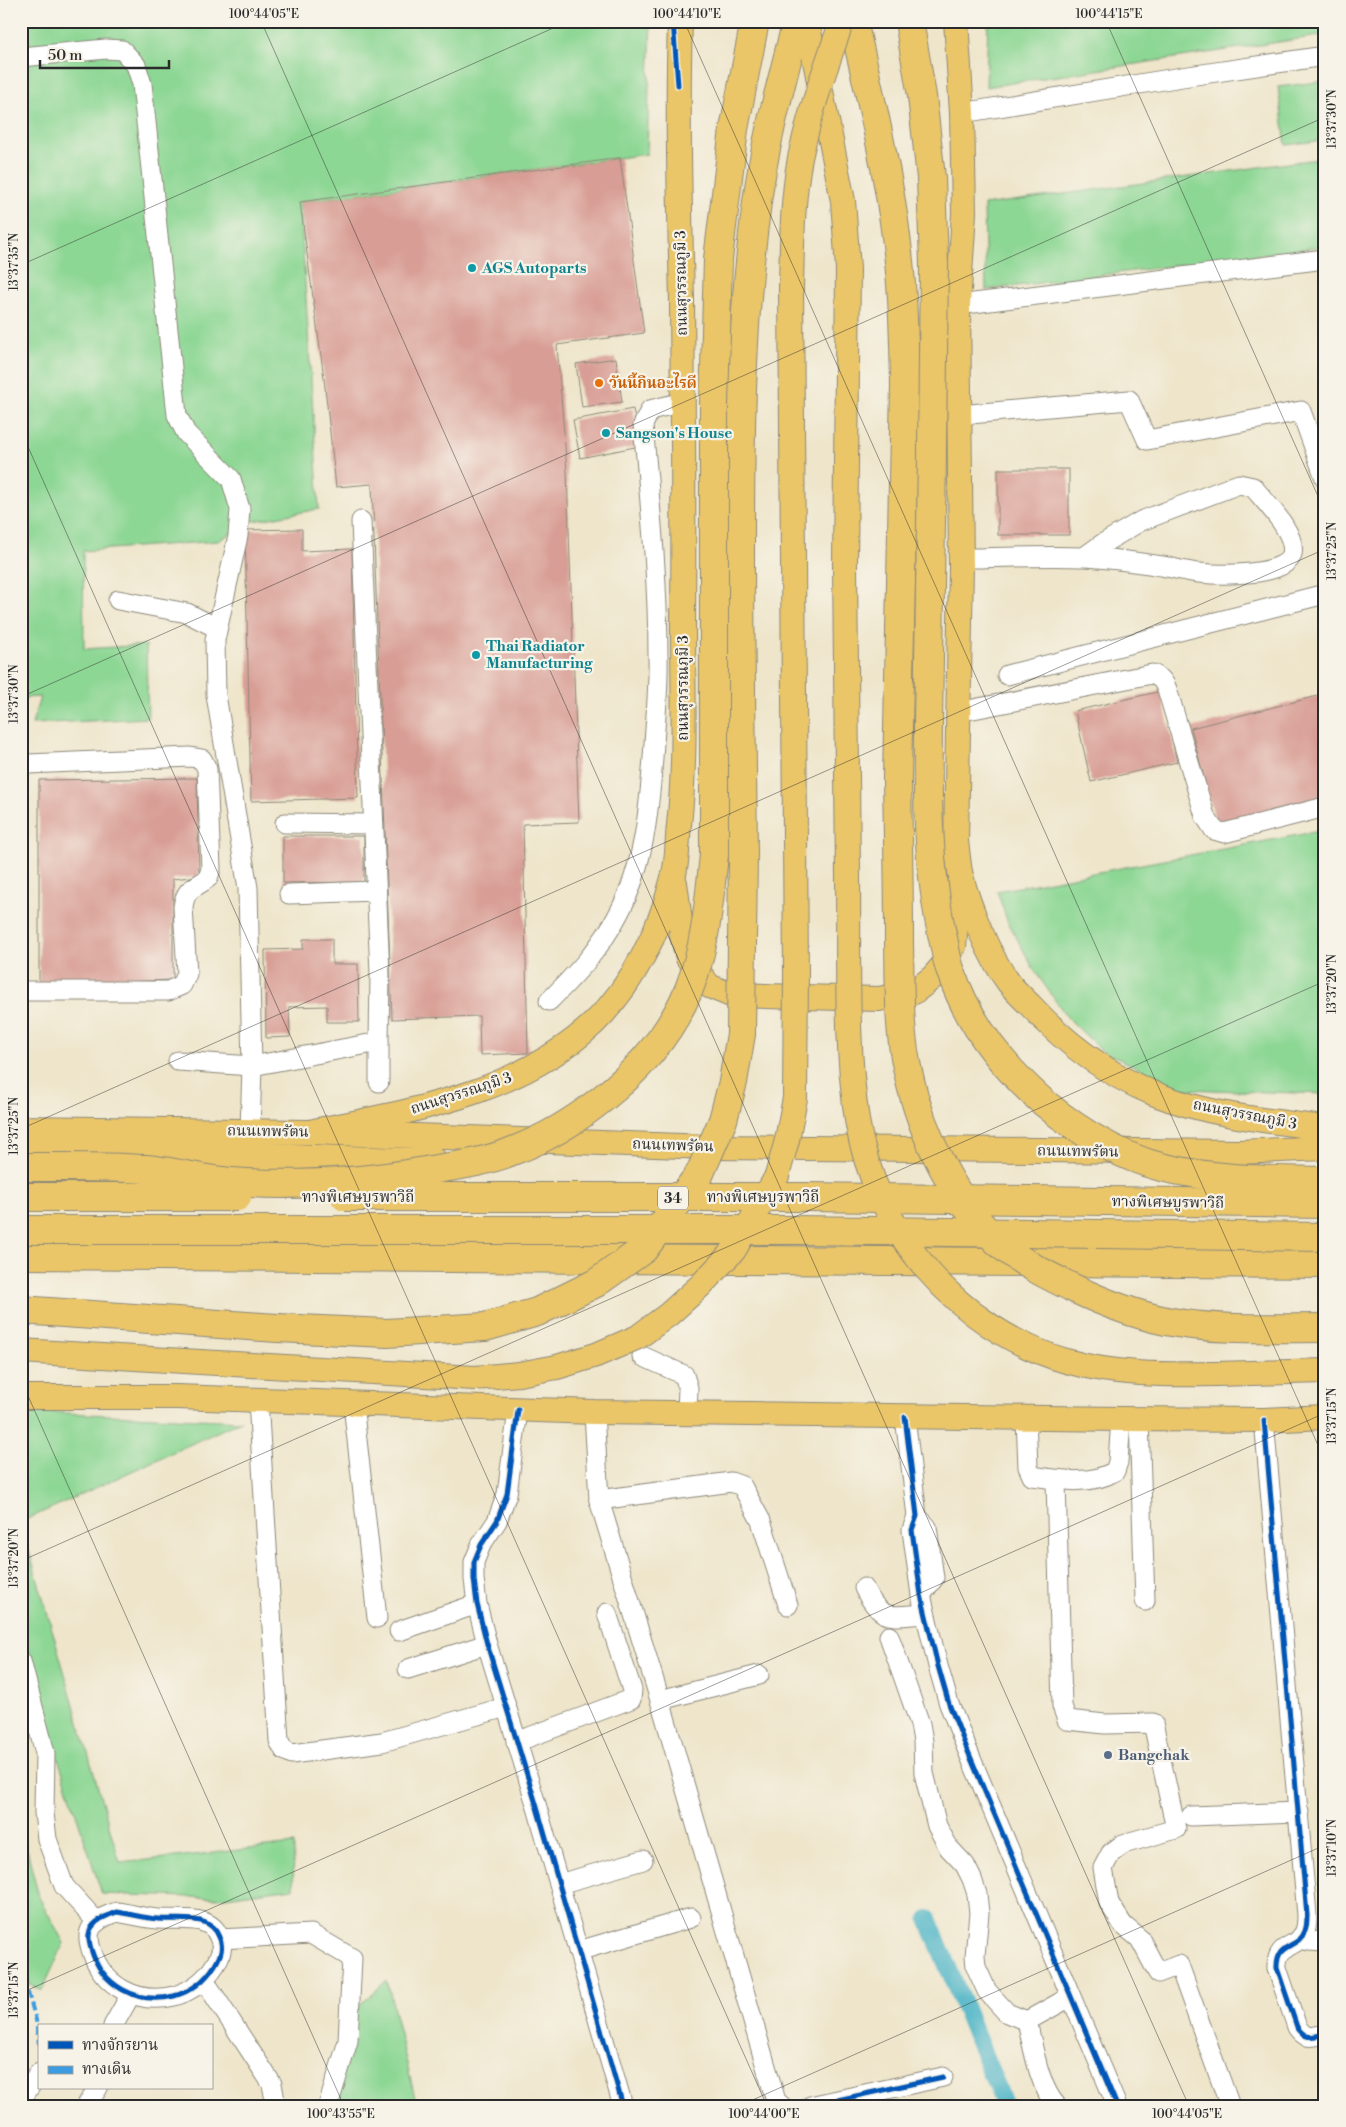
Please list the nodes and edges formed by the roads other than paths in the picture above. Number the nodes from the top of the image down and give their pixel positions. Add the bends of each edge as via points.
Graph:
1 (673, 21) edge
2 (680, 21) edge
3 (755, 21) edge
4 (797, 21) edge
5 (807, 21) edge
6 (842, 21) edge
7 (854, 21) edge
8 (909, 21) edge
9 (956, 21) edge
10 (1325, 56) edge
11 (21, 58) edge
12 (678, 85) junction
13 (962, 113) junction
14 (1325, 259) edge
15 (958, 305) junction
16 (683, 402) junction
17 (959, 415) junction
18 (1325, 478) edge
19 (361, 521) dead end
20 (1084, 557) junction
21 (961, 558) junction
22 (1325, 594) edge
23 (118, 600) dead end
24 (217, 628) junction
25 (1007, 675) dead end
26 (958, 712) junction
27 (21, 768) edge
28 (1325, 807) edge
29 (285, 823) dead end
30 (373, 824) junction
31 (674, 876) junction
32 (961, 876) junction
33 (376, 891) junction
34 (288, 894) dead end
35 (21, 991) edge
36 (549, 1001) dead end
37 (379, 1042) junction
38 (178, 1062) dead end
39 (252, 1066) junction
40 (380, 1082) dead end
41 (21, 1128) edge
42 (1325, 1128) edge
43 (250, 1131) junction
44 (310, 1132) junction
45 (1325, 1148) edge
46 (21, 1151) edge
47 (486, 1160) junction
48 (21, 1167) edge
49 (1325, 1181) edge
50 (21, 1193) edge
51 (21, 1197) edge
52 (1325, 1204) edge
53 (21, 1230) edge
54 (1325, 1237) edge
55 (21, 1255) edge
56 (1325, 1264) edge
57 (21, 1310) edge
58 (1325, 1328) edge
59 (21, 1351) edge
60 (642, 1356) dead end
61 (1325, 1371) edge
62 (21, 1397) edge
63 (258, 1400) junction
64 (353, 1404) junction
65 (518, 1410) junction
66 (594, 1412) junction
67 (687, 1413) junction
68 (905, 1417) junction
69 (1325, 1417) edge
70 (1026, 1418) junction
71 (1130, 1419) junction
72 (1264, 1420) junction
73 (1056, 1480) junction
74 (599, 1500) junction
75 (864, 1588) dead end
76 (1145, 1601) dead end
77 (477, 1604) junction
78 (788, 1605) dead end
79 (607, 1613) dead end
80 (925, 1614) junction
81 (377, 1618) dead end
82 (399, 1631) dead end
83 (889, 1636) dead end
84 (487, 1644) junction
85 (21, 1661) edge
86 (408, 1669) dead end
87 (759, 1675) dead end
88 (660, 1700) junction
89 (506, 1707) junction
90 (516, 1742) junction
91 (1299, 1812) junction
92 (1191, 1816) dead end
93 (642, 1860) dead end
94 (559, 1884) junction
95 (691, 1918) dead end
96 (97, 1922) junction
97 (1301, 1937) junction
98 (220, 1939) junction
99 (1325, 1942) edge
100 (578, 1951) junction
101 (204, 1980) junction
102 (131, 1994) junction
103 (1070, 1996) junction
104 (1028, 2021) junction
105 (113, 2024) edge
106 (1325, 2034) edge
107 (38, 2074) edge
108 (943, 2077) dead end
109 (97, 2090) edge
110 (21, 2100) edge
111 (86, 2106) edge
112 (276, 2106) edge
113 (328, 2106) edge
114 (623, 2106) edge
115 (782, 2106) edge
116 (810, 2106) edge
117 (1057, 2106) edge
118 (1117, 2106) edge
119 (1230, 2106) edge

1 - 12 street
2 - 12 main road, ถนนสุวรรณภูมิ 3
3 - 47 highway, bridge via 734,129 718,259 714,405 714,855 706,927 698,962 673,1021 636,1070 584,1114 549,1135
4 - 57 highway, bridge via 768,137 757,201 742,372 741,1034 723,1120 700,1173 644,1249 596,1283 537,1312 485,1327 387,1333
5 - 61 main road, bridge via 843,201 848,268 845,564 849,986 857,1121 870,1168 895,1227 932,1277 966,1309 1013,1339 1064,1360 1111,1372 1157,1375
6 - 59 main road, bridge via 813,105 800,159 793,224 795,1098 778,1176 734,1250 669,1314 638,1336 596,1355 520,1374 475,1378
7 - 58 highway, bridge via 884,161 904,319 897,779 900,1014 908,1073 921,1116 957,1194 1006,1249 1040,1271 1126,1312 1168,1322 1217,1327
8 - 49 highway, bridge via 931,178 934,264 928,790 936,907 950,968 970,1012 995,1054 1024,1085 1084,1132 1128,1156 1188,1172 1240,1178
9 - 13 main road, ถนนสุวรรณภูมิ 3
10 - 13 street
11 - 24 street via 106,49 122,50 136,65 142,84 177,415 186,433 231,479 240,509 238,536
12 - 16 main road, ถนนสุวรรณภูมิ 3
13 - 15 main road, ถนนสุวรรณภูมิ 3 via 964,213
14 - 15 street
15 - 17 main road, ถนนสุวรรณภูมิ 3
16 - 31 main road, ถนนสุวรรณภูมิ 3 via 683,784
16 - 36 street via 650,410 643,425 658,656 648,818 630,888 620,912 584,966
17 - 18 street via 1129,400 1147,440 1301,412
17 - 21 main road, ถนนสุวรรณภูมิ 3
19 - 30 street
20 - 20 street via 1198,573 1237,575 1285,563 1292,555 1292,542 1253,487 1239,484 1141,521
20 - 21 street
21 - 26 main road, ถนนสุวรรณภูมิ 3
22 - 25 street
23 - 24 street via 187,614
24 - 39 street via 216,695 248,888
26 - 28 street via 1152,674 1158,676 1167,689 1205,816 1214,830 1224,833
26 - 32 main road, ถนนสุวรรณภูมิ 3 via 956,842
27 - 35 street via 38,763 202,759 207,769 211,869 208,878 188,891 184,898 187,974 182,985 168,991
29 - 30 street
30 - 33 street
31 - 32 main road via 688,958 709,986 731,995 879,999 914,992 945,963 954,946
31 - 44 main road, ถนนสุวรรณภูมิ 3 via 657,927 635,971 594,1022 558,1052 518,1074 472,1093 421,1108
32 - 42 main road, ถนนสุวรรณภูมิ 3 via 993,957 1009,983 1056,1032 1105,1069 1155,1094 1214,1112
33 - 34 street
33 - 37 street
37 - 39 street
37 - 40 street
38 - 39 street
39 - 43 street
41 - 43 main road, ถนนเทพรัตน
43 - 44 main road, ถนนเทพรัตน
44 - 45 main road, ถนนเทพรัตน via 708,1147 1239,1152
46 - 47 highway, bridge via 136,1151 367,1161
47 - 48 highway, bridge via 386,1177 309,1184 231,1182 147,1169
50 - 52 highway, 34
51 - 52 highway, ทางพิเศษบูรพาวิถี, bridge via 806,1197
53 - 54 highway, bridge via 798,1230
55 - 56 highway
60 - 67 street via 684,1375 688,1388
62 - 63 main road
63 - 64 main road
63 - 89 street via 279,1741 284,1750 292,1754 382,1742
64 - 65 main road
64 - 81 street
65 - 66 main road
65 - 77 street via 506,1494 497,1520 474,1562
66 - 67 main road
66 - 74 street
67 - 68 main road
68 - 70 main road
68 - 80 street via 917,1516 912,1530
69 - 72 main road
70 - 71 main road
70 - 73 street via 1028,1468 1032,1476
71 - 72 main road
71 - 73 street via 1115,1471 1094,1479
71 - 76 street
72 - 91 street
73 - 119 street via 1062,1706 1067,1720 1105,1724 1153,1723 1176,1828 1123,1844 1111,1852 1103,1868 1109,1903 1123,1925 1140,1939 1158,1973 1179,1965
74 - 78 street via 731,1482 742,1486 761,1521
74 - 88 street
75 - 80 street via 873,1605 888,1616
77 - 82 street
77 - 84 street
79 - 90 street via 632,1690 631,1699
80 - 103 street via 956,1722
83 - 104 street via 920,1724 924,1773 937,1826 948,1848 965,1865 977,1894 976,1967 987,1991 1007,2013
84 - 86 street
84 - 89 street
85 - 96 street via 45,1753 47,1839 64,1886
87 - 88 street
88 - 115 street via 776,2101
89 - 90 street
90 - 94 street
91 - 92 street
91 - 97 street via 1307,1914
93 - 94 street
94 - 100 street
95 - 100 street
96 - 98 street via 117,1912 158,1919 200,1920 211,1924
96 - 102 street via 89,1933 88,1942 93,1956 108,1979 120,1990
97 - 99 street
97 - 106 street via 1280,1950 1277,1968 1302,2035
98 - 101 street via 219,1958
98 - 113 street via 311,1934 352,1958 348,2041
100 - 114 street
101 - 102 street via 183,1994 165,1998
101 - 112 street via 272,2084
102 - 105 street
103 - 104 street
103 - 118 street
104 - 117 street via 1035,2057 1051,2100
107 - 110 street
108 - 116 street
109 - 111 street

